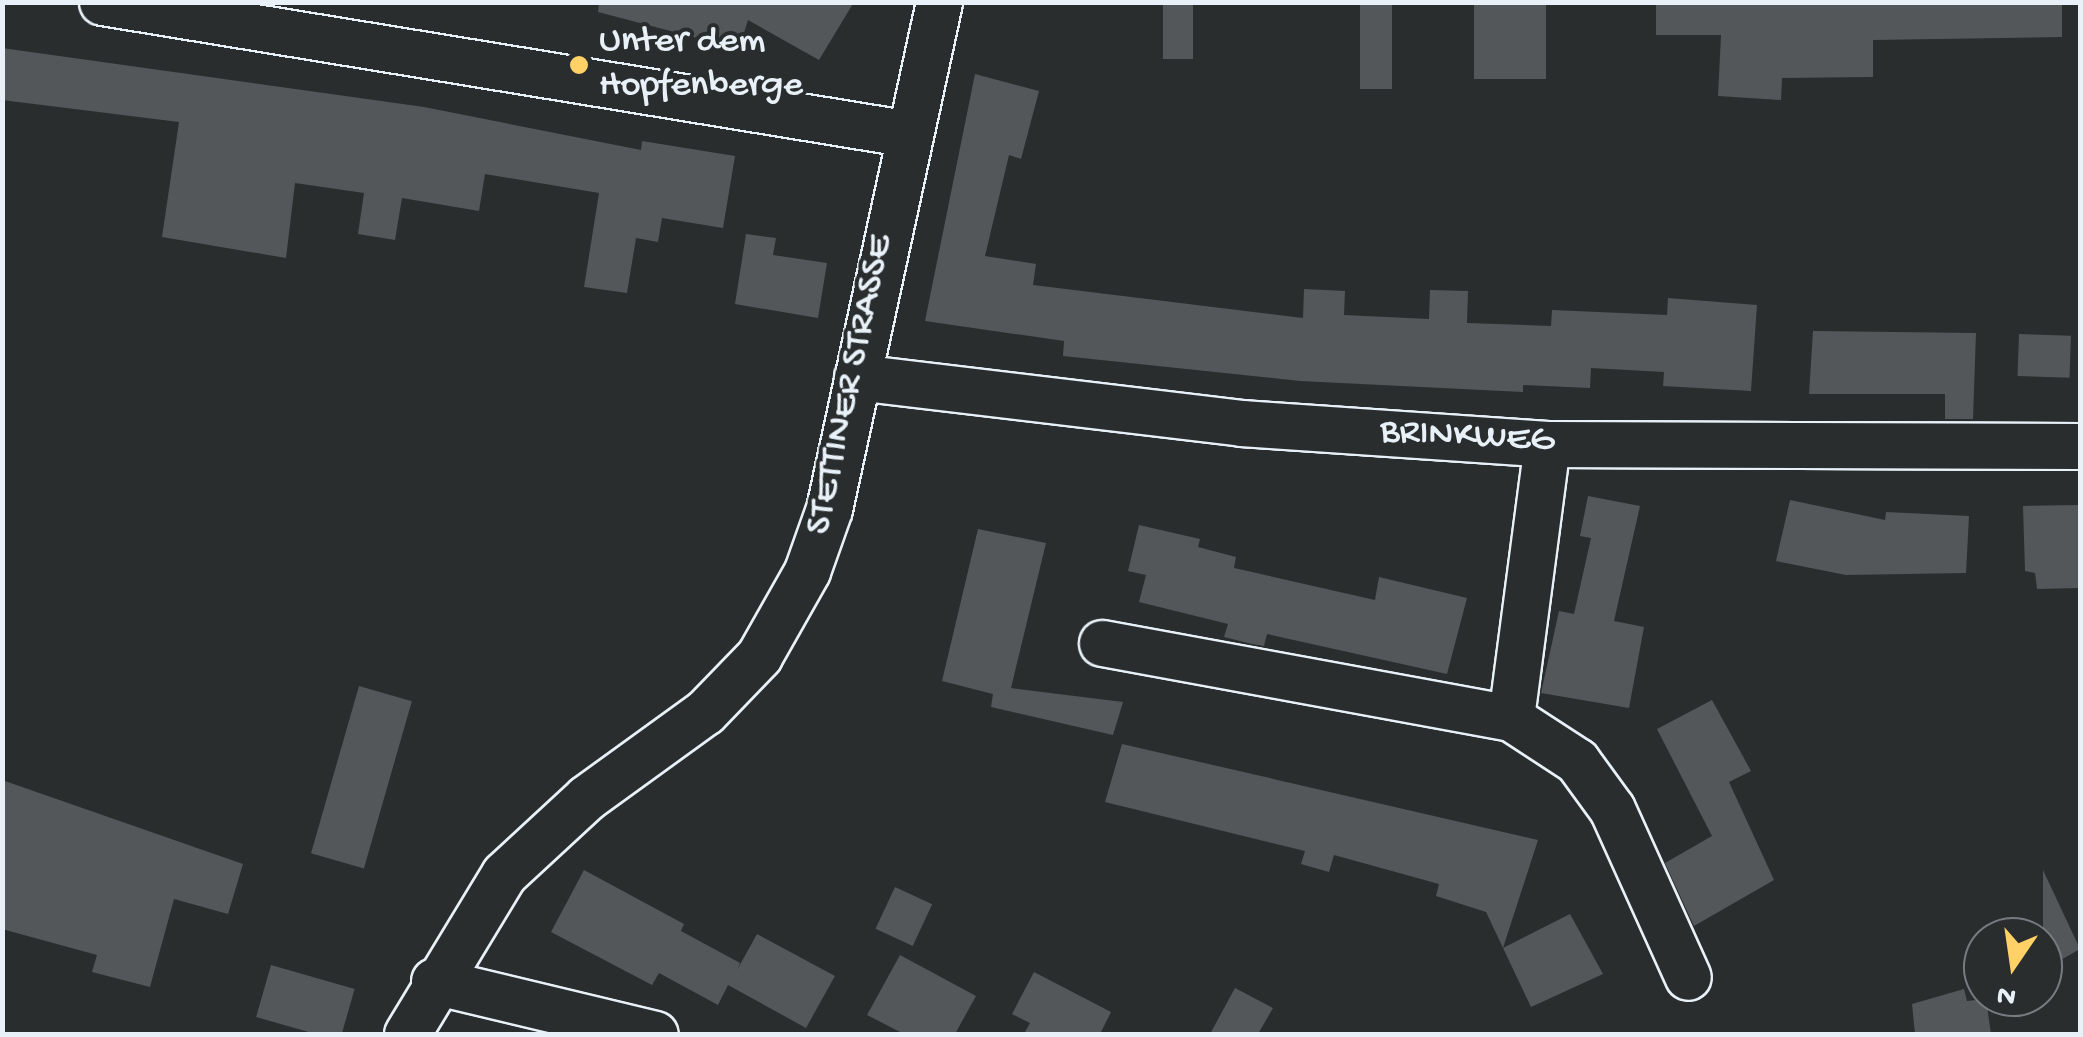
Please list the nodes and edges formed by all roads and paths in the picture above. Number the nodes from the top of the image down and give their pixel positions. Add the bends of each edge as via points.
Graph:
1 (102, 2) edge
2 (939, 2) edge
3 (904, 133) junction
4 (857, 377) junction
5 (1548, 444) junction
6 (2080, 446) edge
7 (1102, 643) dead end
8 (1511, 718) junction
9 (1688, 977) dead end
10 (434, 981) junction
11 (407, 1034) edge
12 (655, 1034) edge

1 - 3 street
2 - 3 street, STETTINER STRASSE
3 - 4 street, STETTINER STRASSE
4 - 5 street, BRINKWEG via 1241,423
4 - 10 street, STETTINER STRASSE via 808,571 759,656 705,712 586,798 504,874
5 - 6 street, BRINKWEG
5 - 8 street
7 - 8 street
8 - 9 street via 1578,761 1612,809
10 - 11 street, STETTINER STRASSE
10 - 12 street

